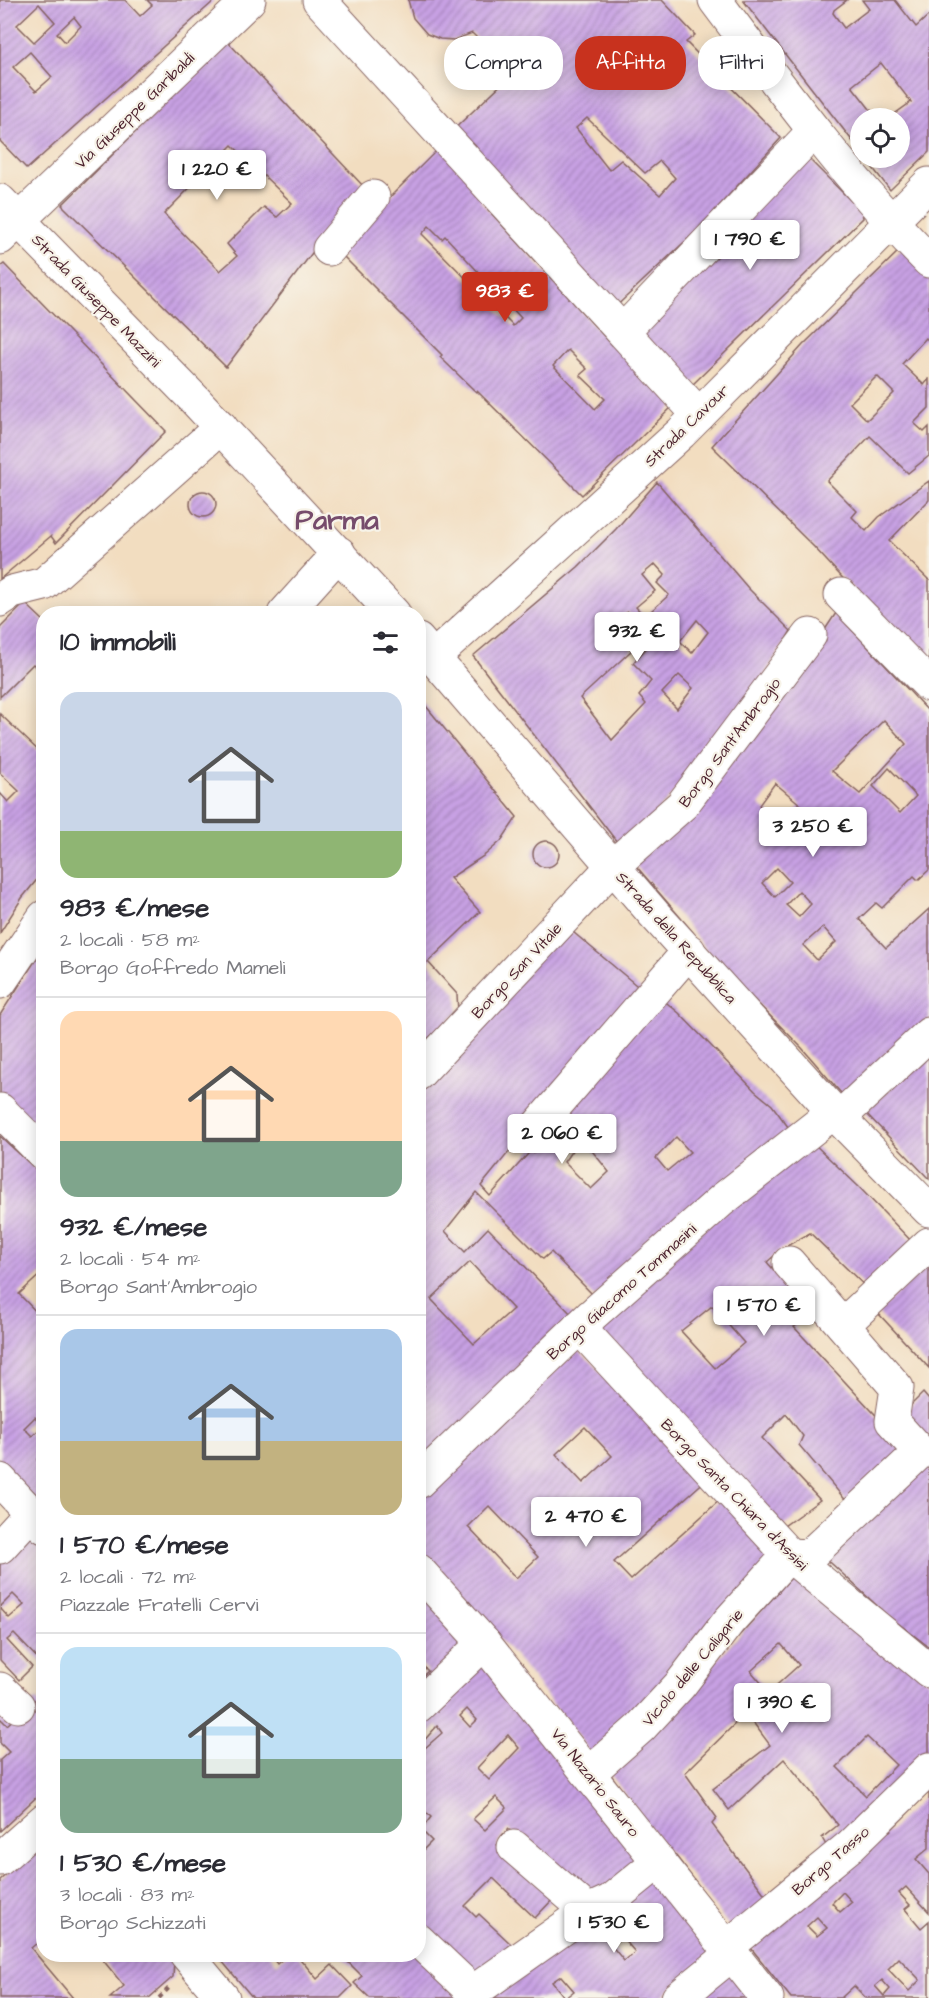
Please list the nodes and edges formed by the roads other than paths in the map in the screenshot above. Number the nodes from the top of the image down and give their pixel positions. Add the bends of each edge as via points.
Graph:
1 (249, 0) edge
2 (319, 0) edge
3 (715, 0) edge
4 (813, 132) junction
5 (929, 184) edge
6 (373, 197) dead end
7 (6, 220) edge
8 (890, 222) junction
9 (329, 249) dead end
10 (929, 261) edge
11 (622, 331) junction
12 (699, 415) junction
13 (221, 427) junction
14 (339, 553) junction
15 (841, 595) dead end
16 (6, 596) edge
17 (291, 606) edge
18 (387, 606) edge
19 (810, 635) dead end
20 (426, 648) edge
21 (929, 685) edge
22 (614, 865) junction
23 (36, 929) edge
24 (689, 951) junction
25 (0, 982) edge
26 (929, 1034) edge
27 (426, 1065) edge
28 (0, 1110) edge
29 (837, 1115) junction
30 (529, 1136) dead end
31 (36, 1146) edge
32 (929, 1210) edge
33 (929, 1244) edge
34 (789, 1263) dead end
35 (843, 1325) junction
36 (579, 1328) junction
37 (426, 1474) edge
38 (0, 1480) edge
39 (36, 1519) edge
40 (36, 1521) edge
41 (0, 1547) edge
42 (789, 1555) junction
43 (426, 1579) edge
44 (484, 1643) junction
45 (929, 1671) edge
46 (426, 1698) edge
47 (929, 1769) edge
48 (590, 1773) junction
49 (36, 1827) edge
50 (514, 1847) dead end
51 (0, 1859) edge
52 (658, 1861) junction
53 (588, 1911) junction
54 (426, 1948) edge
55 (730, 1950) junction
56 (193, 1962) edge
57 (223, 1998) edge
58 (678, 1998) edge
59 (767, 1998) edge

1 - 7 street, Via Giuseppe Garibaldi
2 - 11 street
3 - 4 street
4 - 8 street
4 - 11 street
5 - 8 street, Strada Cavour
6 - 9 street
7 - 13 street, Strada Giuseppe Mazzini
8 - 10 street
8 - 12 street, Strada Cavour
11 - 12 street
12 - 20 street, Strada Cavour
13 - 14 street, Strada Giuseppe Mazzini
13 - 16 street via 44,584
14 - 17 street
14 - 18 street, Strada Giuseppe Mazzini
15 - 21 street
19 - 22 street, Borgo Sant'Ambrogio via 682,805
20 - 22 street, Strada della Repubblica
22 - 24 street, Strada della Repubblica
22 - 27 street, Borgo San Vitale
23 - 25 street
24 - 29 street, Strada della Repubblica
24 - 30 street
26 - 29 street, Borgo Giacomo Tommasini
28 - 31 street
29 - 32 street, Strada della Repubblica
29 - 36 street, Borgo Giacomo Tommasini via 723,1200
33 - 35 street
34 - 35 street
35 - 42 street via 897,1388 892,1421 920,1452 809,1556
36 - 37 street, Borgo Giacomo Tommasini
36 - 42 street, Borgo Santa Chiara d'Assisi
38 - 39 street
40 - 41 street
42 - 45 street, Borgo Santa Chiara d'Assisi
42 - 48 street, Vicolo delle Caligarie via 729,1621 680,1685
43 - 44 street, Via Nazario Sauro
44 - 46 street
44 - 48 street, Via Nazario Sauro
47 - 55 street, Borgo Tasso via 850,1846
48 - 52 street, Via Nazario Sauro
49 - 51 street
50 - 53 street
52 - 53 street via 610,1901
52 - 55 street, Via Nazario Sauro
53 - 54 street via 473,1992
55 - 58 street, Borgo Tasso
55 - 59 street, Via Nazario Sauro
56 - 57 street

